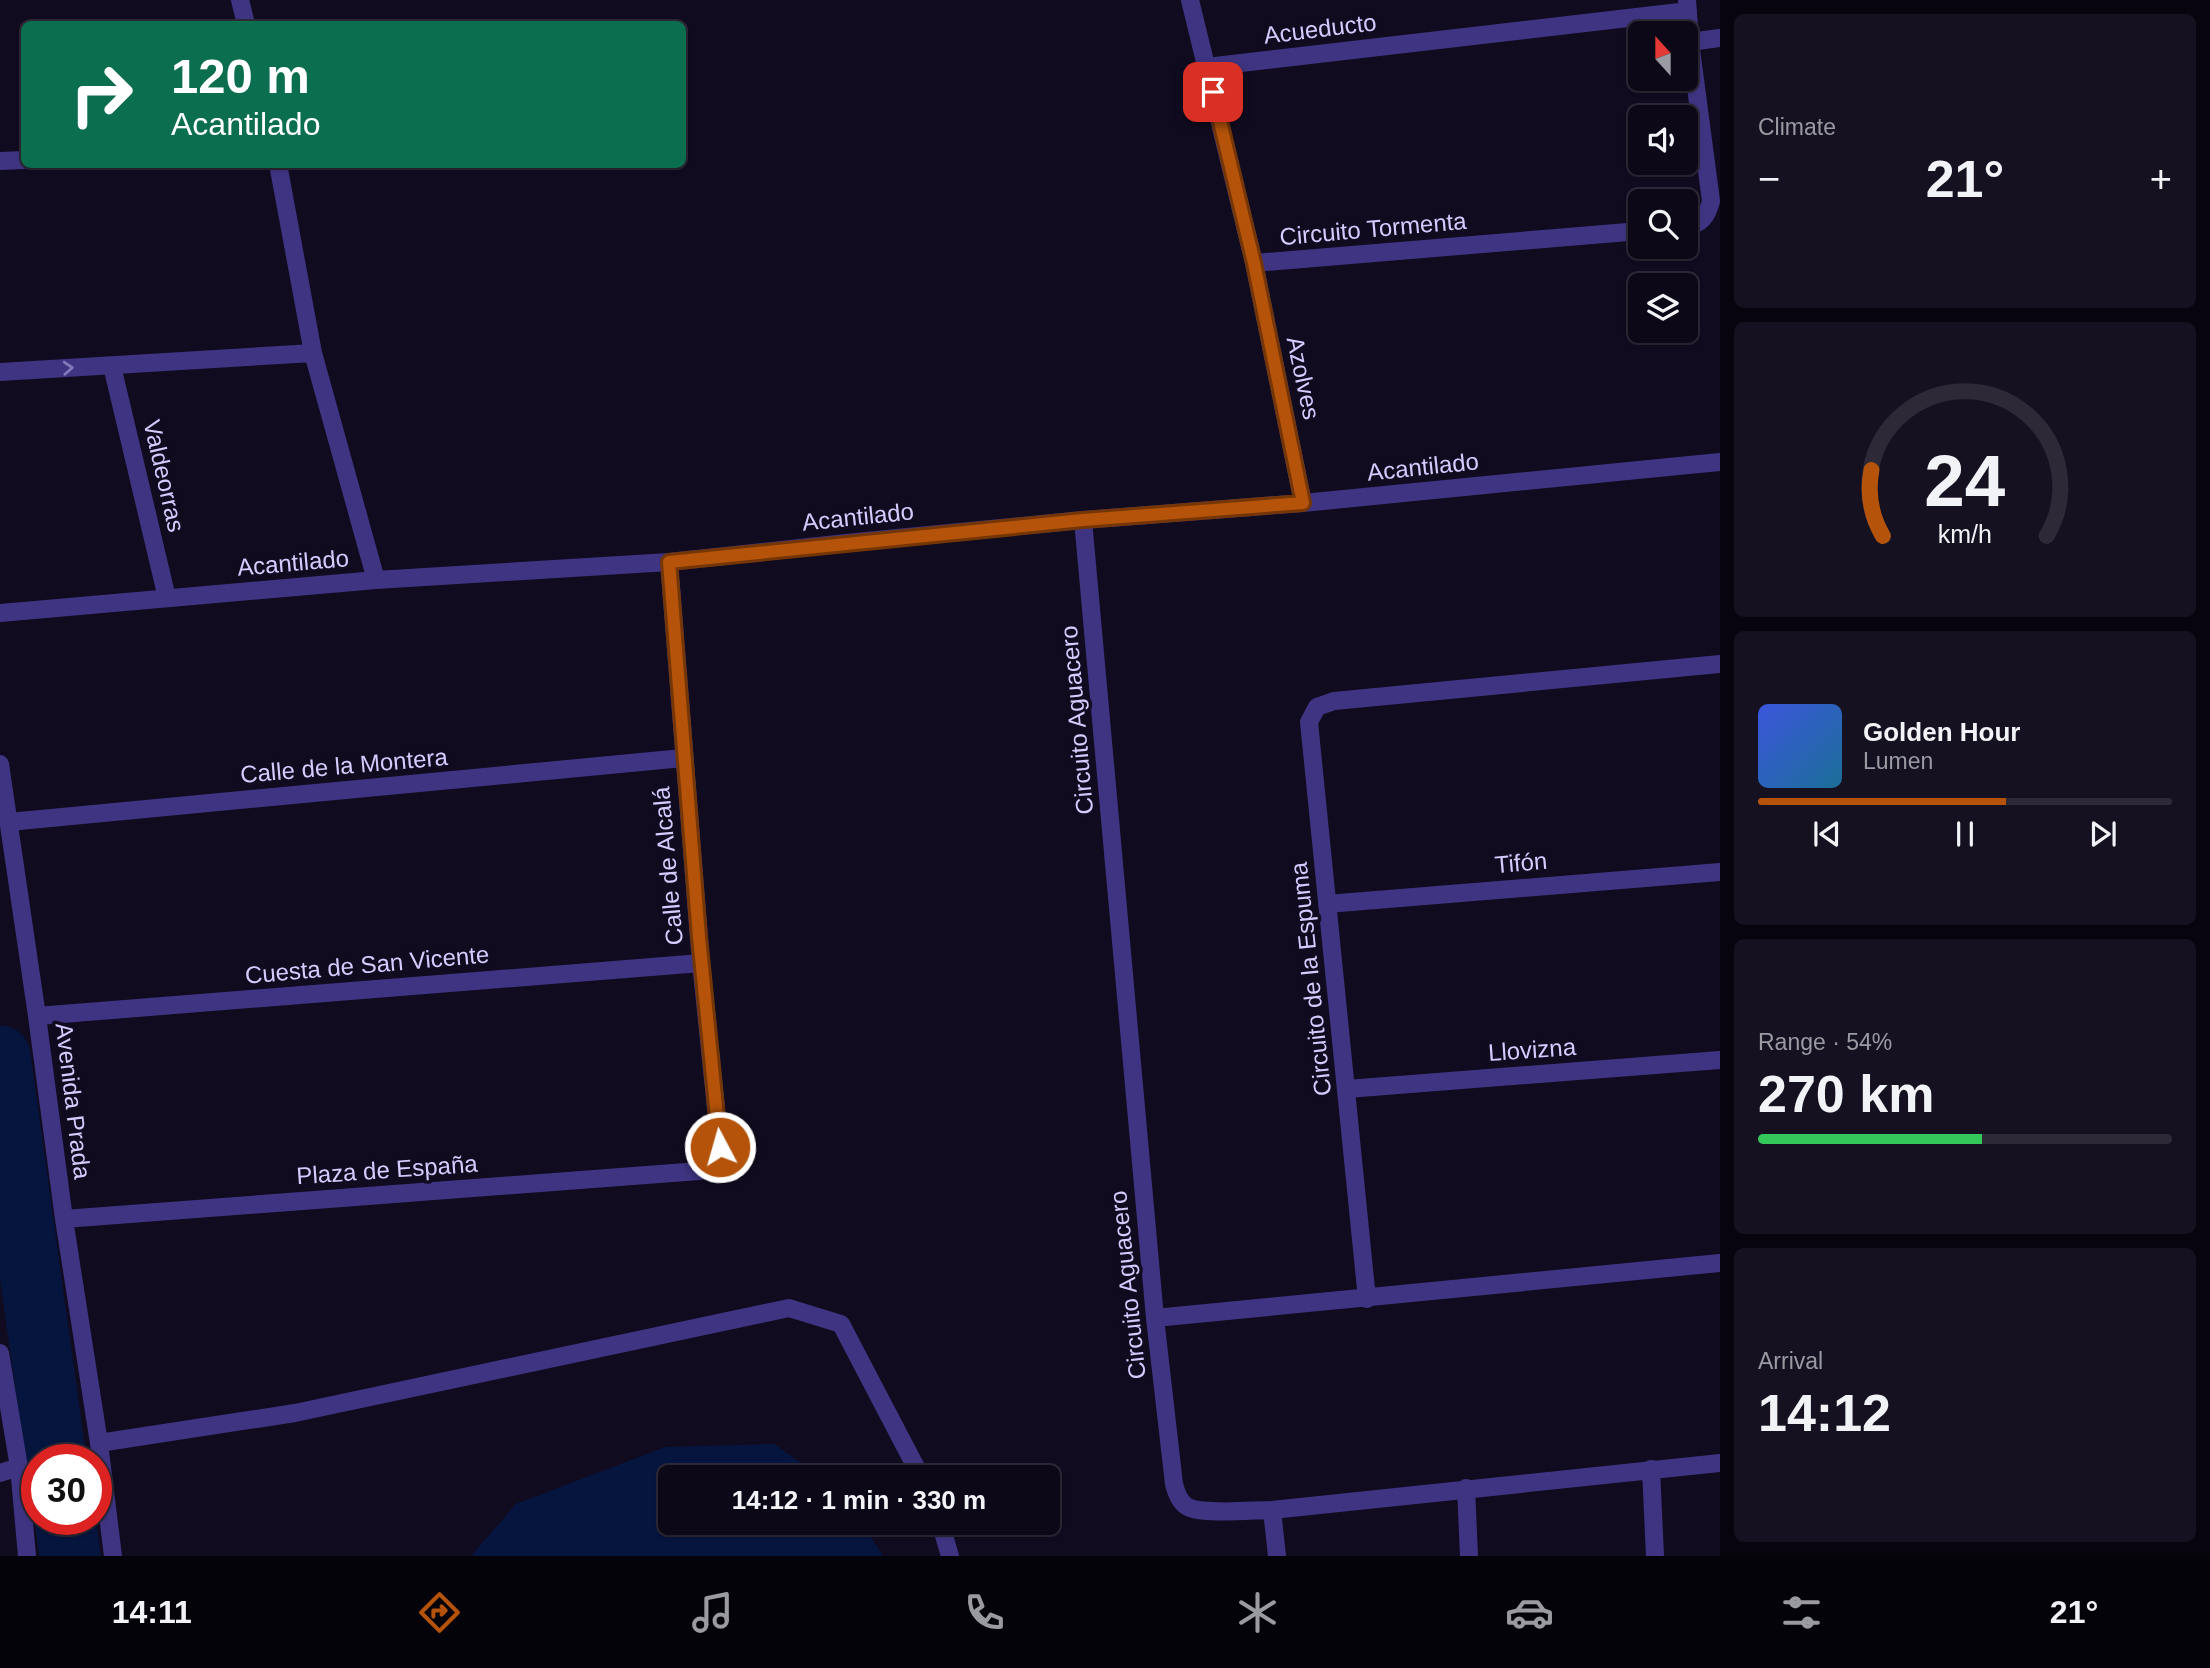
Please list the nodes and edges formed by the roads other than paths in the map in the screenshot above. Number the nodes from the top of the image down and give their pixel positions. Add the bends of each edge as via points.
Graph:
1 (240, 0) edge
2 (1190, 0) edge
3 (1688, 5) edge
4 (245, 21) edge
5 (1720, 38) edge
6 (1698, 41) edge
7 (1207, 67) junction
8 (1696, 91) edge
9 (21, 160) edge
10 (0, 161) edge
11 (279, 168) edge
12 (1698, 223) edge
13 (1628, 232) edge
14 (1254, 263) junction
15 (313, 353) junction
16 (113, 366) junction
17 (0, 372) edge
18 (1720, 462) edge
19 (1303, 503) junction
20 (1083, 520) junction
21 (669, 562) junction
22 (376, 580) junction
23 (167, 598) junction
24 (0, 613) edge
25 (1720, 664) edge
26 (683, 758) junction
27 (0, 764) edge
28 (9, 822) junction
29 (1720, 872) edge
30 (1327, 904) junction
31 (701, 963) junction
32 (37, 1016) junction
33 (1720, 1060) edge
34 (1347, 1090) junction
35 (712, 1165) joint
36 (64, 1219) junction
37 (1720, 1264) edge
38 (1367, 1299) junction
39 (1155, 1318) junction
40 (0, 1353) edge
41 (99, 1443) junction
42 (1720, 1463) edge
43 (915, 1465) edge
44 (19, 1467) junction
45 (1651, 1469) junction
46 (0, 1473) edge
47 (1466, 1488) junction
48 (1272, 1510) junction
49 (944, 1535) edge
50 (27, 1556) edge
51 (113, 1556) edge
52 (950, 1556) edge
53 (1277, 1556) edge
54 (1469, 1556) edge
55 (1655, 1556) edge

1 - 4 street
2 - 7 street, Circuito Tormenta
3 - 7 street, Acueducto
5 - 6 street
7 - 14 street, Circuito Tormenta
8 - 12 street via 1711,201 1708,213
9 - 10 street
11 - 15 street
13 - 14 street, Circuito Tormenta
14 - 19 street, Azolves
15 - 16 street
15 - 22 street
17 -> 16 street
16 - 23 street, Valdeorras
18 - 19 street, Acantilado
19 - 20 street, Acantilado
20 - 21 street, Acantilado
20 - 39 street, Circuito Aguacero
21 - 22 street, Acantilado
21 - 26 street, Calle de Alcalá
22 - 23 street, Acantilado
23 - 24 street, Acantilado
25 - 30 street, Circuito de la Espuma via 1334,701 1317,707 1309,722
26 - 28 street, Calle de la Montera
26 - 31 street, Calle de Alcalá
27 - 28 street, Avenida Prada
28 - 32 street, Avenida Prada
29 - 30 street, Tifón
30 - 34 street, Circuito de la Espuma
31 - 32 street, Cuesta de San Vicente
31 - 35 street, Calle de Alcalá via 720,1147
32 - 36 street, Avenida Prada
33 - 34 street, Llovizna
34 - 38 street, Circuito de la Espuma
35 - 36 street, Plaza de España via 699,1171
36 - 41 street, Avenida Prada
37 - 38 street
38 - 39 street
39 - 48 street, Circuito Aguacero via 1177,1495 1187,1507 1204,1510
40 - 44 street
41 - 43 street via 295,1413 789,1308 841,1324
41 - 51 street, Avenida Prada
42 - 45 street, Circuito Aguacero
44 - 46 street
44 - 50 street
45 - 47 street, Circuito Aguacero
45 - 55 street
47 - 48 street, Circuito Aguacero
47 - 54 street
48 - 53 street
49 - 52 street

